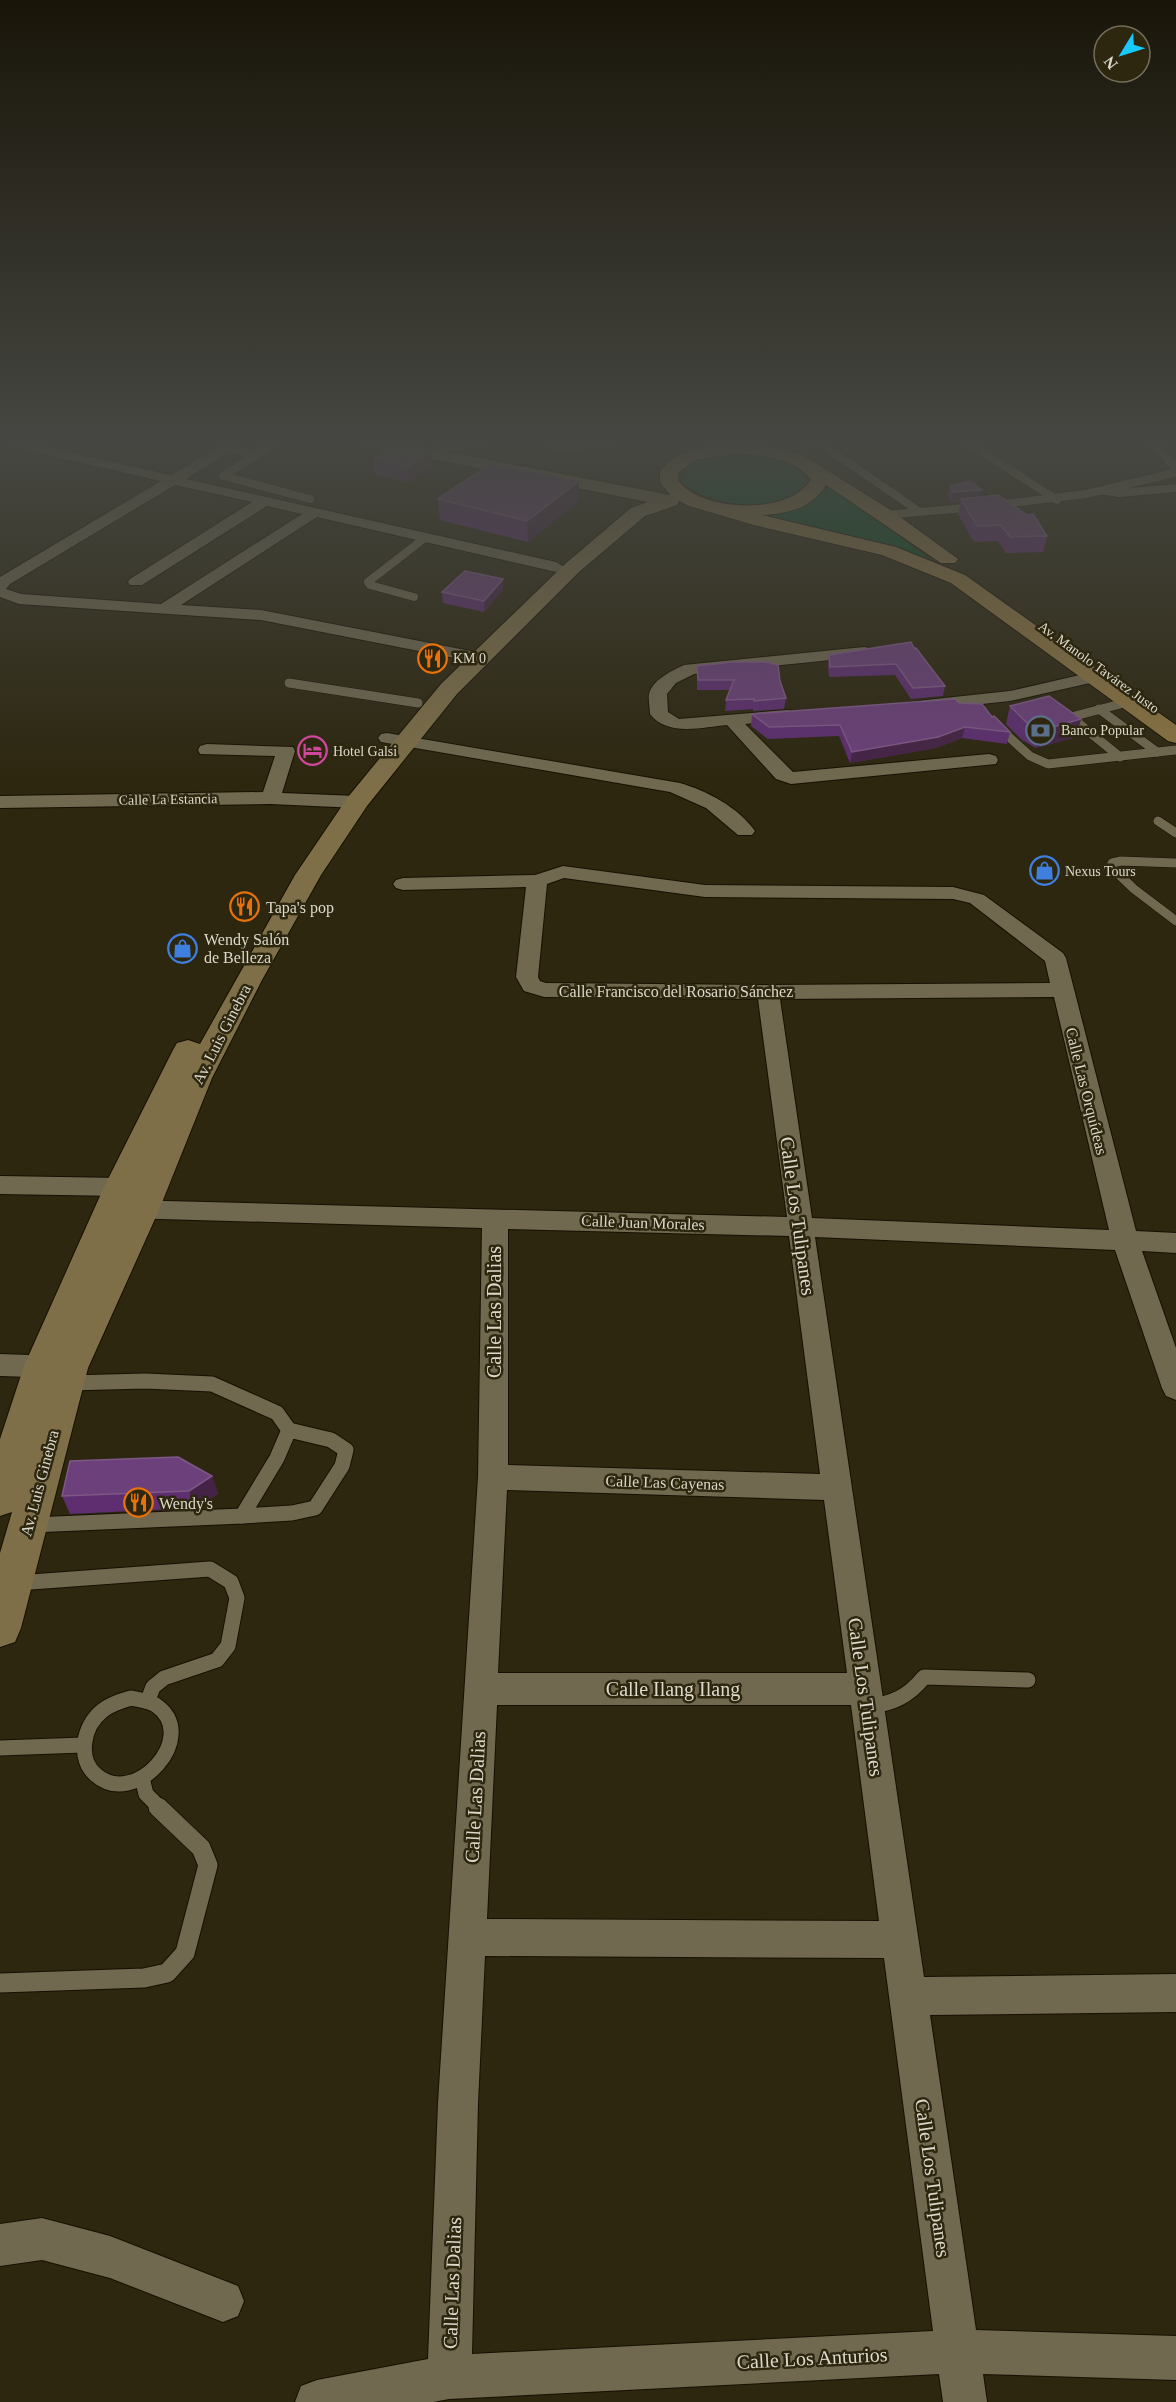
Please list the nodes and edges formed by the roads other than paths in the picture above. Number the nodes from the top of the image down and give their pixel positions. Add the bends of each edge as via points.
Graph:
1 (49, 554) edge
2 (180, 554) edge
3 (243, 554) edge
4 (404, 554) edge
5 (500, 554) edge
6 (570, 554) edge
7 (588, 554) edge
8 (900, 554) edge
9 (940, 554) edge
10 (556, 567) junction
11 (136, 582) dead end
12 (0, 590) edge
13 (414, 597) dead end
14 (165, 609) junction
15 (876, 651) edge
16 (470, 656) junction
17 (1094, 677) junction
18 (289, 683) dead end
19 (1128, 702) junction
20 (418, 703) junction
21 (905, 706) edge
22 (1098, 709) junction
23 (801, 714) edge
24 (988, 716) edge
25 (731, 719) junction
26 (1176, 722) edge
27 (1176, 736) edge
28 (396, 739) junction
29 (207, 750) dead end
30 (1176, 750) edge
31 (1157, 752) junction
32 (1120, 756) junction
33 (989, 760) dead end
34 (271, 798) junction
35 (347, 801) junction
36 (0, 802) edge
37 (1158, 821) dead end
38 (745, 831) dead end
39 (1176, 833) edge
40 (1176, 863) edge
41 (537, 881) junction
42 (403, 884) dead end
43 (1176, 921) edge
44 (1062, 990) junction
45 (768, 992) junction
46 (0, 1185) edge
47 (115, 1198) junction
48 (142, 1210) junction
49 (495, 1218) junction
50 (800, 1227) junction
51 (1125, 1240) junction
52 (1176, 1243) edge
53 (0, 1365) edge
54 (59, 1372) junction
55 (1176, 1388) edge
56 (289, 1430) junction
57 (493, 1477) junction
58 (836, 1487) junction
59 (0, 1499) edge
60 (242, 1516) junction
61 (28, 1525) junction
62 (12, 1583) junction
63 (0, 1628) edge
64 (1028, 1680) dead end
65 (481, 1689) junction
66 (866, 1699) junction
67 (148, 1700) junction
68 (83, 1745) junction
69 (0, 1748) edge
70 (142, 1778) junction
71 (467, 1937) junction
72 (900, 1940) junction
73 (0, 1983) edge
74 (1176, 1993) edge
75 (908, 1996) junction
76 (0, 2244) edge
77 (223, 2301) dead end
78 (958, 2351) junction
79 (1176, 2358) edge
80 (449, 2377) junction
81 (317, 2402) edge
82 (965, 2402) edge

1 - 12 street via 14,575
2 - 11 street
3 - 14 street
4 - 13 lane via 368,582
5 - 10 street
6 - 10 street, Av. Luis Ginebra
7 - 16 street, Av. Luis Ginebra
8 - 17 main road, Av. Manolo Tavárez Justo via 958,579
9 - 26 main road, Av. Manolo Tavárez Justo
10 - 16 street, Av. Luis Ginebra
12 - 14 street via 19,599
14 - 16 street via 261,615
15 - 25 street via 690,669 670,679 658,693 659,714 671,722
16 - 20 street, Av. Luis Ginebra
16 - 28 street, Av. Luis Ginebra via 449,689
17 - 19 main road, Av. Manolo Tavárez Justo
17 - 21 street via 978,705
18 - 20 lane
19 - 22 lane
19 - 27 main road, Av. Manolo Tavárez Justo
20 - 28 street, Av. Luis Ginebra
22 - 31 lane
22 - 32 lane via 1071,717
23 - 25 street
24 - 32 lane via 1030,756 1048,764
25 - 33 street via 783,775 791,778
28 - 35 street, Av. Luis Ginebra
28 - 38 street via 695,792 711,800
29 - 34 street via 286,751
30 - 31 lane
31 - 32 lane
34 - 35 street, Calle La Estancia
34 - 36 street, Calle La Estancia
35 - 47 street, Av. Luis Ginebra via 274,895 225,979
35 - 48 street, Av. Luis Ginebra via 197,1078
37 - 39 lane
40 - 43 lane via 1121,861 1110,867
41 - 42 street
41 - 44 street, Calle Las Orquídeas via 563,872 705,891 953,893 977,899 1055,958
41 - 45 street, Calle Francisco del Rosario Sánchez via 527,977 532,986 544,990
44 - 45 street, Calle Francisco del Rosario Sánchez
44 - 51 street, Calle Las Orquídeas
45 - 50 street, Calle Los Tulipanes
46 - 47 street, Calle Juan Morales
47 - 48 street, Calle Juan Morales
47 - 54 street, Av. Luis Ginebra
48 - 49 street, Calle Juan Morales
48 - 54 street, Av. Luis Ginebra
49 - 50 street, Calle Juan Morales
49 - 57 street, Calle Las Dalias
50 - 51 street, Calle Juan Morales
50 - 58 street, Calle Los Tulipanes
51 - 52 street, Calle Juan Morales
51 - 55 street, Calle Las Orquídeas
53 - 54 street
54 - 56 lane via 212,1384 277,1413
54 - 59 street, Av. Luis Ginebra
54 - 61 street, Av. Luis Ginebra
56 - 60 lane via 278,1458
56 - 60 lane via 331,1440 346,1450 342,1466 315,1508
57 - 58 street, Calle Las Cayenas
57 - 65 street, Calle Las Dalias
58 - 66 street, Calle Los Tulipanes
60 - 61 lane
61 - 62 street, Av. Luis Ginebra
62 - 63 street, Av. Luis Ginebra
62 - 67 lane via 210,1569 231,1582 237,1598 228,1646 217,1660 164,1678 153,1687
64 - 66 lane via 924,1677 914,1691 898,1702
65 - 66 street, Calle Ilang Ilang
65 - 71 street, Calle Las Dalias
66 - 72 street, Calle Los Tulipanes
67 - 68 lane via 131,1698 114,1703 88,1728
67 - 70 lane via 162,1707 171,1719 173,1735 158,1767
68 - 69 lane
68 - 70 lane via 85,1761 93,1774 107,1782 124,1784
70 - 73 lane via 146,1794 201,1848 208,1865 185,1953 167,1973 144,1978
71 - 72 street
71 - 80 street, Calle Las Dalias
72 - 75 street, Calle Los Tulipanes
74 - 75 street
75 - 78 street, Calle Los Tulipanes
76 - 77 street via 42,2239 110,2257
78 - 79 street, Calle Los Anturios
78 - 80 street, Calle Los Anturios
78 - 82 street, Calle Los Tulipanes
80 - 81 street, Calle Los Anturios

